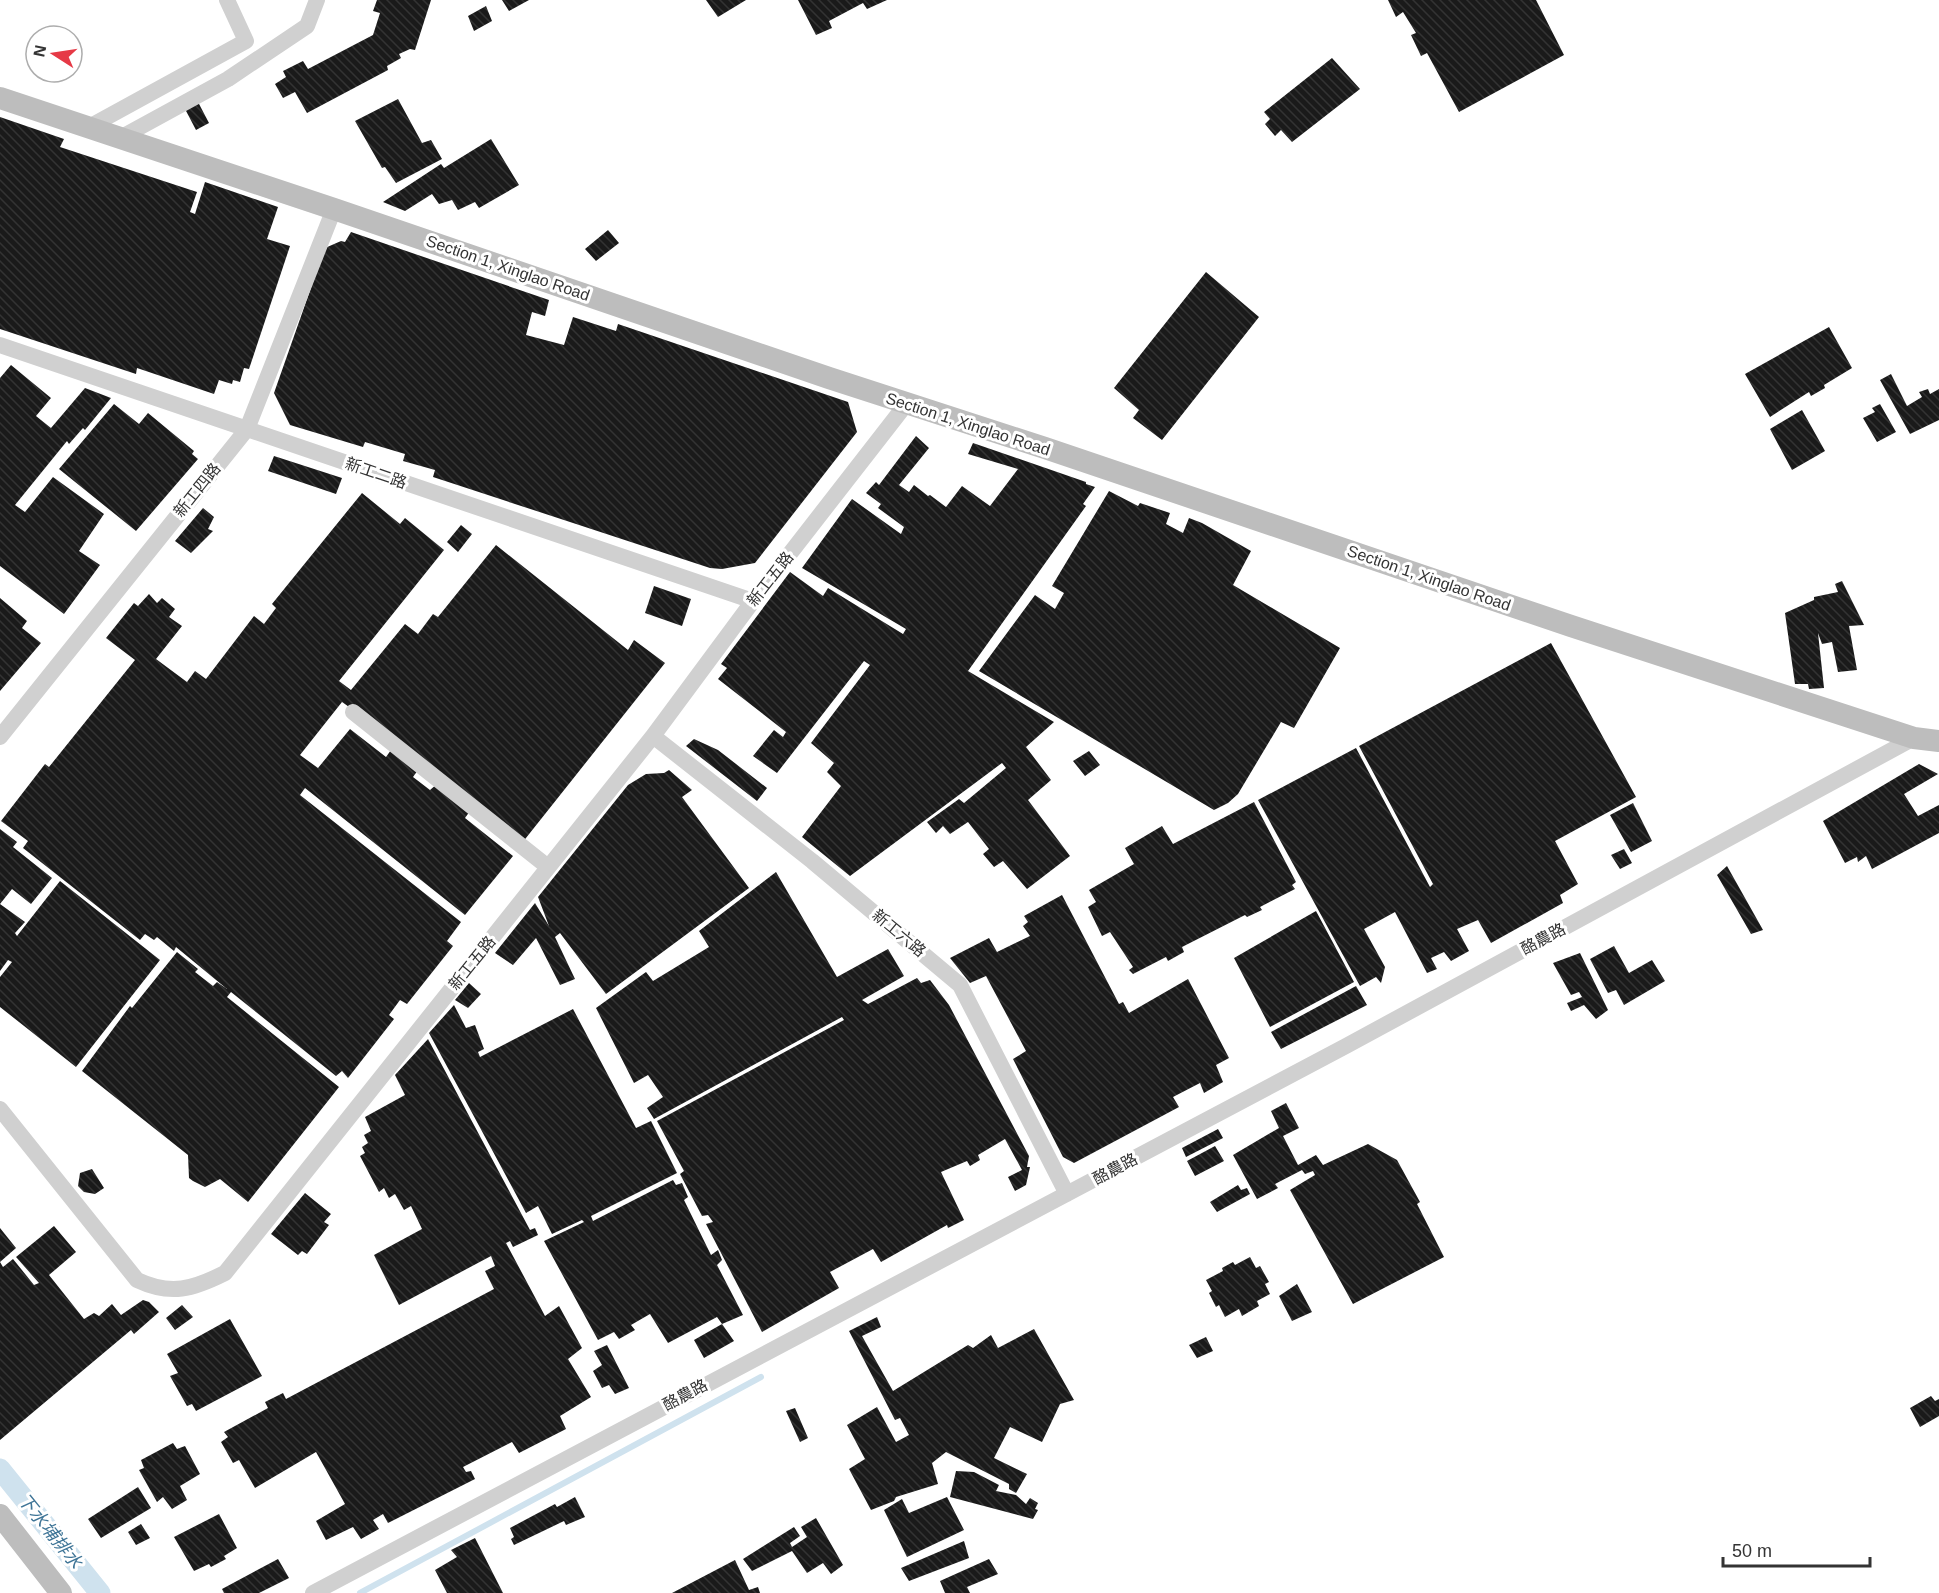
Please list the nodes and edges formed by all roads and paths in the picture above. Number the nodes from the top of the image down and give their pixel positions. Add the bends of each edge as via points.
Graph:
1 (227, 0) edge
2 (317, 0) edge
3 (0, 98) edge
4 (88, 128) junction
5 (120, 138) junction
6 (334, 208) junction
7 (0, 345) edge
8 (907, 403) junction
9 (247, 429) junction
10 (753, 601) junction
11 (353, 712) dead end
12 (653, 736) junction
13 (0, 737) edge
14 (1914, 738) junction
15 (1939, 741) edge
16 (548, 867) junction
17 (0, 1109) edge
18 (1067, 1194) junction
19 (0, 1515) edge
20 (61, 1593) edge
21 (313, 1593) edge

1 - 4 street via 246,42
2 - 5 street via 307,26 228,80
3 - 4 street, Section 1, Xinglao Road
4 - 5 street, Section 1, Xinglao Road
5 - 6 street, Section 1, Xinglao Road
6 - 8 street, Section 1, Xinglao Road
6 - 9 street, 新工四路
7 - 9 street, 新工二路
8 - 10 street, 新工五路
8 - 14 street, Section 1, Xinglao Road
9 - 10 street, 新工二路
9 - 13 street, 新工四路
10 - 12 street, 新工五路
11 - 16 street
12 - 16 street, 新工五路
12 - 18 street, 新工六路 via 812,861 960,985
14 - 15 street, Section 1, Xinglao Road
14 - 18 street, 酪農路
16 - 17 street, 新工五路 via 225,1273 199,1286 172,1290 137,1280
18 - 21 street, 酪農路
19 - 20 street

